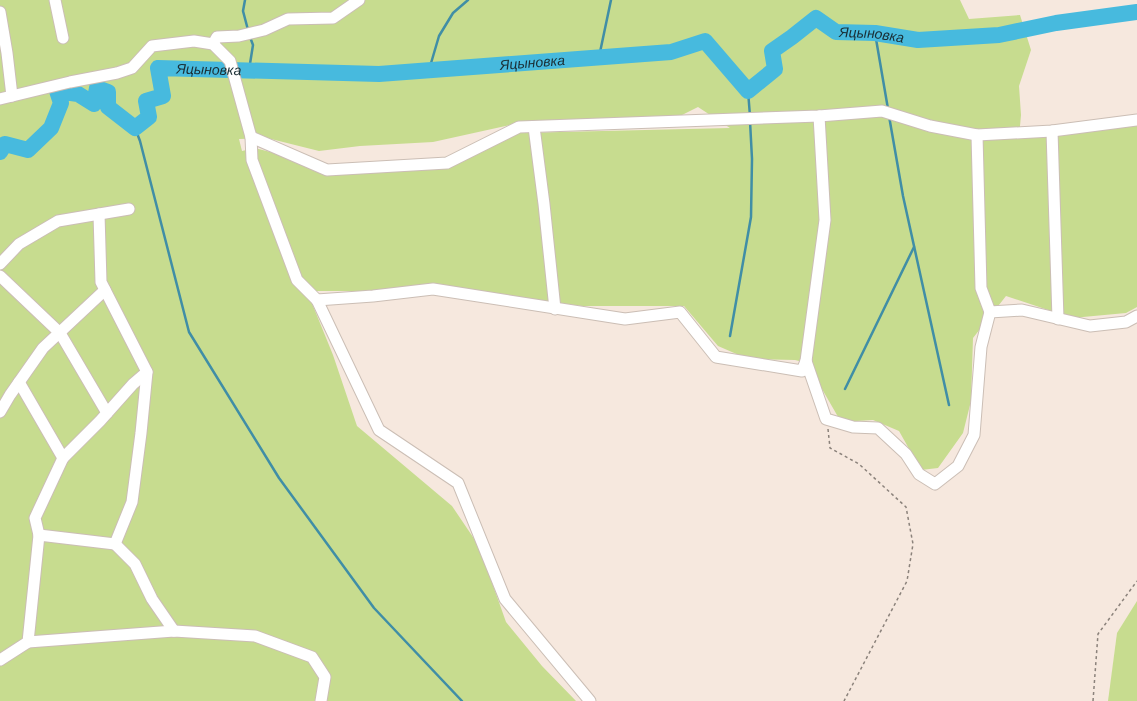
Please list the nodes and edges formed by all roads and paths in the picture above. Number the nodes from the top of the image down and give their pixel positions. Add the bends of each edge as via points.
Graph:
1 (55, 0) edge
2 (359, 0) edge
3 (0, 12) edge
4 (63, 38) dead end
5 (213, 44) junction
6 (12, 96) junction
7 (0, 99) edge
8 (819, 116) junction
9 (1137, 120) edge
10 (534, 127) junction
11 (1052, 131) junction
12 (977, 135) junction
13 (251, 137) junction
14 (129, 209) dead end
15 (99, 214) junction
16 (0, 264) edge
17 (0, 276) edge
18 (105, 290) junction
19 (317, 300) junction
20 (556, 309) junction
21 (990, 312) junction
22 (1137, 316) edge
23 (1058, 319) junction
24 (60, 333) junction
25 (806, 361) junction
26 (147, 372) junction
27 (19, 382) junction
28 (0, 412) edge
29 (107, 413) junction
30 (826, 419) junction
31 (63, 458) junction
32 (39, 535) junction
33 (115, 544) junction
34 (1137, 582) edge
35 (174, 630) junction
36 (28, 642) junction
37 (0, 660) edge
38 (321, 701) edge
39 (590, 701) edge
40 (844, 701) edge
41 (1093, 701) edge

1 - 4 lane
2 - 5 lane via 333,18 288,19 264,30 217,37
3 - 6 lane
5 - 6 lane via 194,41 152,46 132,68
5 - 13 lane via 230,61
6 - 7 lane
8 - 10 lane
8 - 12 lane via 882,111 930,126
8 - 25 lane via 825,220
9 - 11 lane
10 - 13 lane via 519,127 446,163 327,170
10 - 20 lane
11 - 12 lane
11 - 23 lane
12 - 21 lane via 981,288
13 - 19 lane via 252,160 297,280
14 - 15 lane
15 - 16 lane via 58,221 19,244
15 - 18 lane via 101,282
17 - 24 lane
18 - 24 lane
18 - 26 lane
19 - 20 lane via 433,289
19 - 39 lane via 379,430 458,484 505,599
20 - 25 lane via 625,319 680,312 716,357 802,371
21 - 23 lane via 1022,310
21 - 30 lane via 981,347 974,434 958,466 935,484 920,474 906,454 878,428 853,426
22 - 23 lane via 1126,322 1090,326
24 - 27 lane via 43,348
24 - 29 lane
25 - 30 lane
26 - 29 lane
26 - 33 lane via 132,502
27 - 28 lane
27 - 31 lane
29 - 31 lane
30 - 40 path via 830,448 859,464 906,507 913,544 907,581
31 - 32 lane via 35,518
32 - 33 lane
32 - 36 lane
33 - 35 lane via 135,564 152,598
34 - 41 path via 1098,634
35 - 36 lane
35 - 38 lane via 255,636 312,657 325,677
36 - 37 lane

